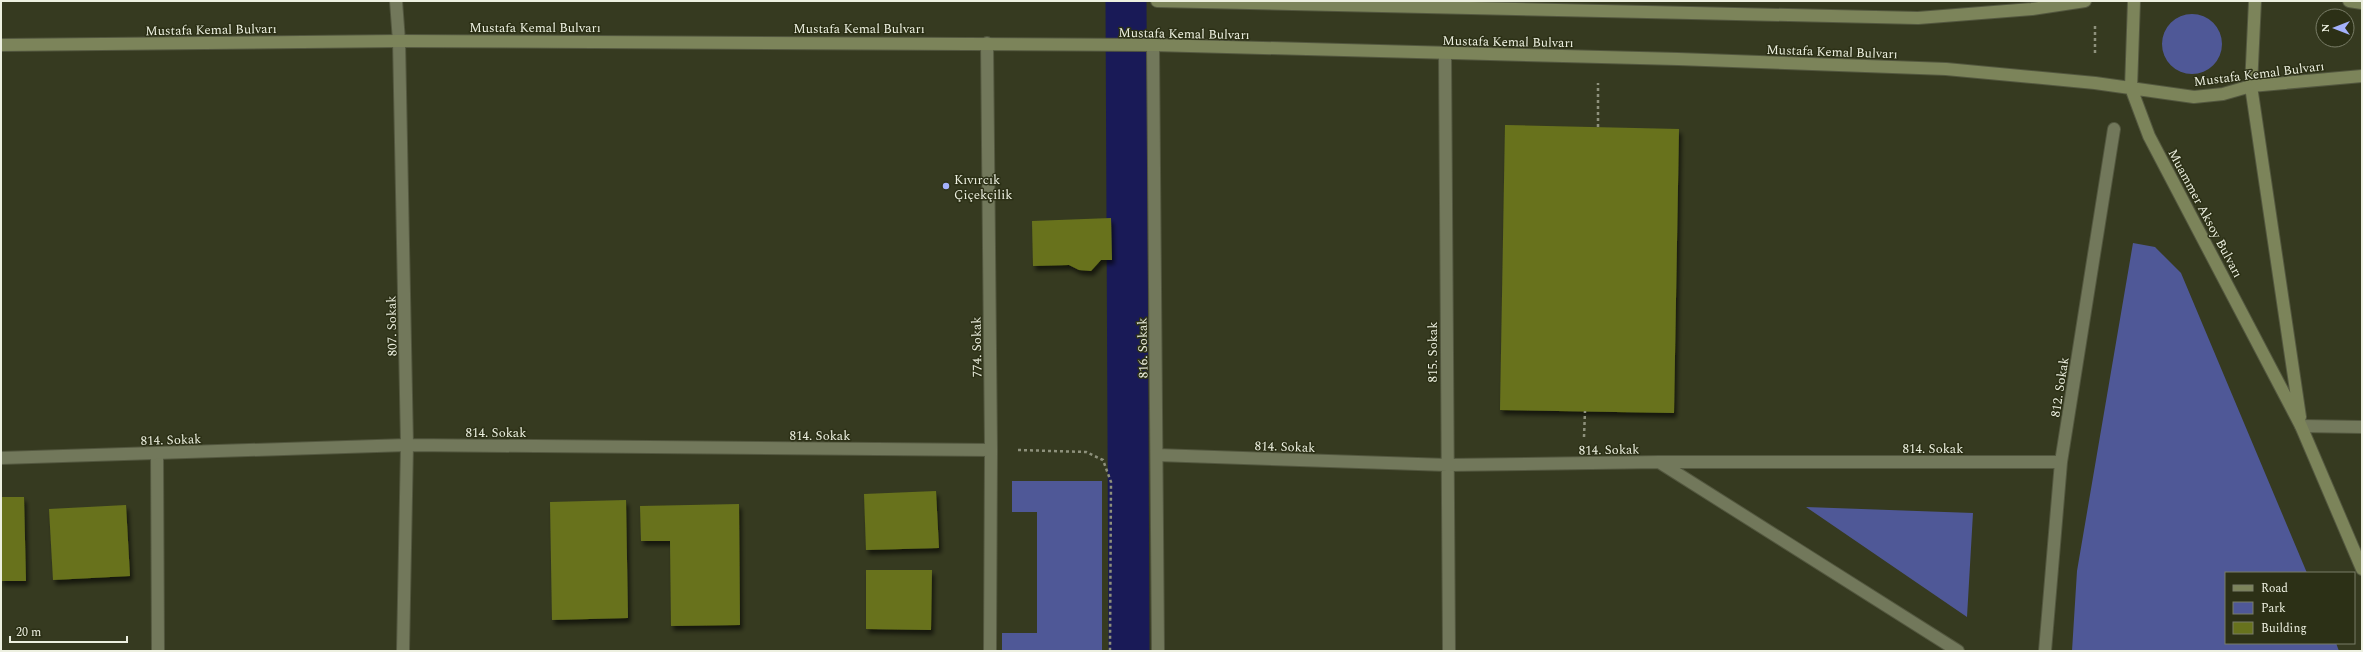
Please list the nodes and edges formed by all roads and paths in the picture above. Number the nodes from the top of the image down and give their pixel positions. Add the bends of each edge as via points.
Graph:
1 (396, 1) edge
2 (1158, 1) edge
3 (2085, 1) edge
4 (2134, 1) edge
5 (2255, 1) edge
6 (2349, 1) edge
7 (2362, 3) edge
8 (1530, 6) edge
9 (399, 41) junction
10 (987, 43) junction
11 (1, 45) edge
12 (1153, 45) junction
13 (1445, 53) junction
14 (1599, 57) junction
15 (2362, 76) edge
16 (2251, 86) junction
17 (2131, 88) junction
18 (1598, 127) dead end
19 (2114, 128) dead end
20 (2301, 426) junction
21 (2362, 427) edge
22 (407, 445) junction
23 (991, 450) junction
24 (157, 454) junction
25 (1157, 455) junction
26 (1, 458) edge
27 (1659, 462) junction
28 (2061, 462) junction
29 (1446, 465) junction
30 (2362, 569) edge
31 (158, 651) edge
32 (403, 651) edge
33 (990, 651) edge
34 (1110, 651) edge
35 (1158, 651) edge
36 (1449, 651) edge
37 (1958, 651) edge
38 (2045, 651) edge

1 - 9 street, 807. Sokak
2 - 8 main road
3 - 8 main road via 2032,9 1918,18
4 - 17 main road, Muammer Aksoy Bulvarı
5 - 16 main road, Muammer Aksoy Bulvarı
6 - 7 main road
9 - 10 main road, Mustafa Kemal Bulvarı
9 - 11 main road, Mustafa Kemal Bulvarı
9 - 22 street, 807. Sokak
10 - 12 main road, Mustafa Kemal Bulvarı
10 - 23 street, 774. Sokak
12 - 13 main road, Mustafa Kemal Bulvarı
12 - 25 street, 816. Sokak
13 - 14 main road, Mustafa Kemal Bulvarı
13 - 29 street, 815. Sokak
14 - 17 main road, Mustafa Kemal Bulvarı via 1946,70
14 - 18 path
15 - 16 main road, Mustafa Kemal Bulvarı
16 - 17 main road, Mustafa Kemal Bulvarı via 2223,94 2194,97
16 - 20 main road, Muammer Aksoy Bulvarı
17 - 20 main road, Muammer Aksoy Bulvarı via 2150,136
19 - 28 street, 812. Sokak
20 - 21 street
20 - 30 main road, Muammer Aksoy Bulvarı
22 - 23 street, 814. Sokak
22 - 24 street, 814. Sokak
22 - 32 street, 807. Sokak
23 - 33 street, 774. Sokak
23 - 34 path via 1086,452 1104,460 1111,482
24 - 26 street, 814. Sokak
24 - 31 street
25 - 29 street, 814. Sokak
25 - 35 street, 816. Sokak
27 - 28 street, 814. Sokak
27 - 29 street, 814. Sokak
27 - 37 street
28 - 38 street, 812. Sokak
29 - 36 street, 815. Sokak

